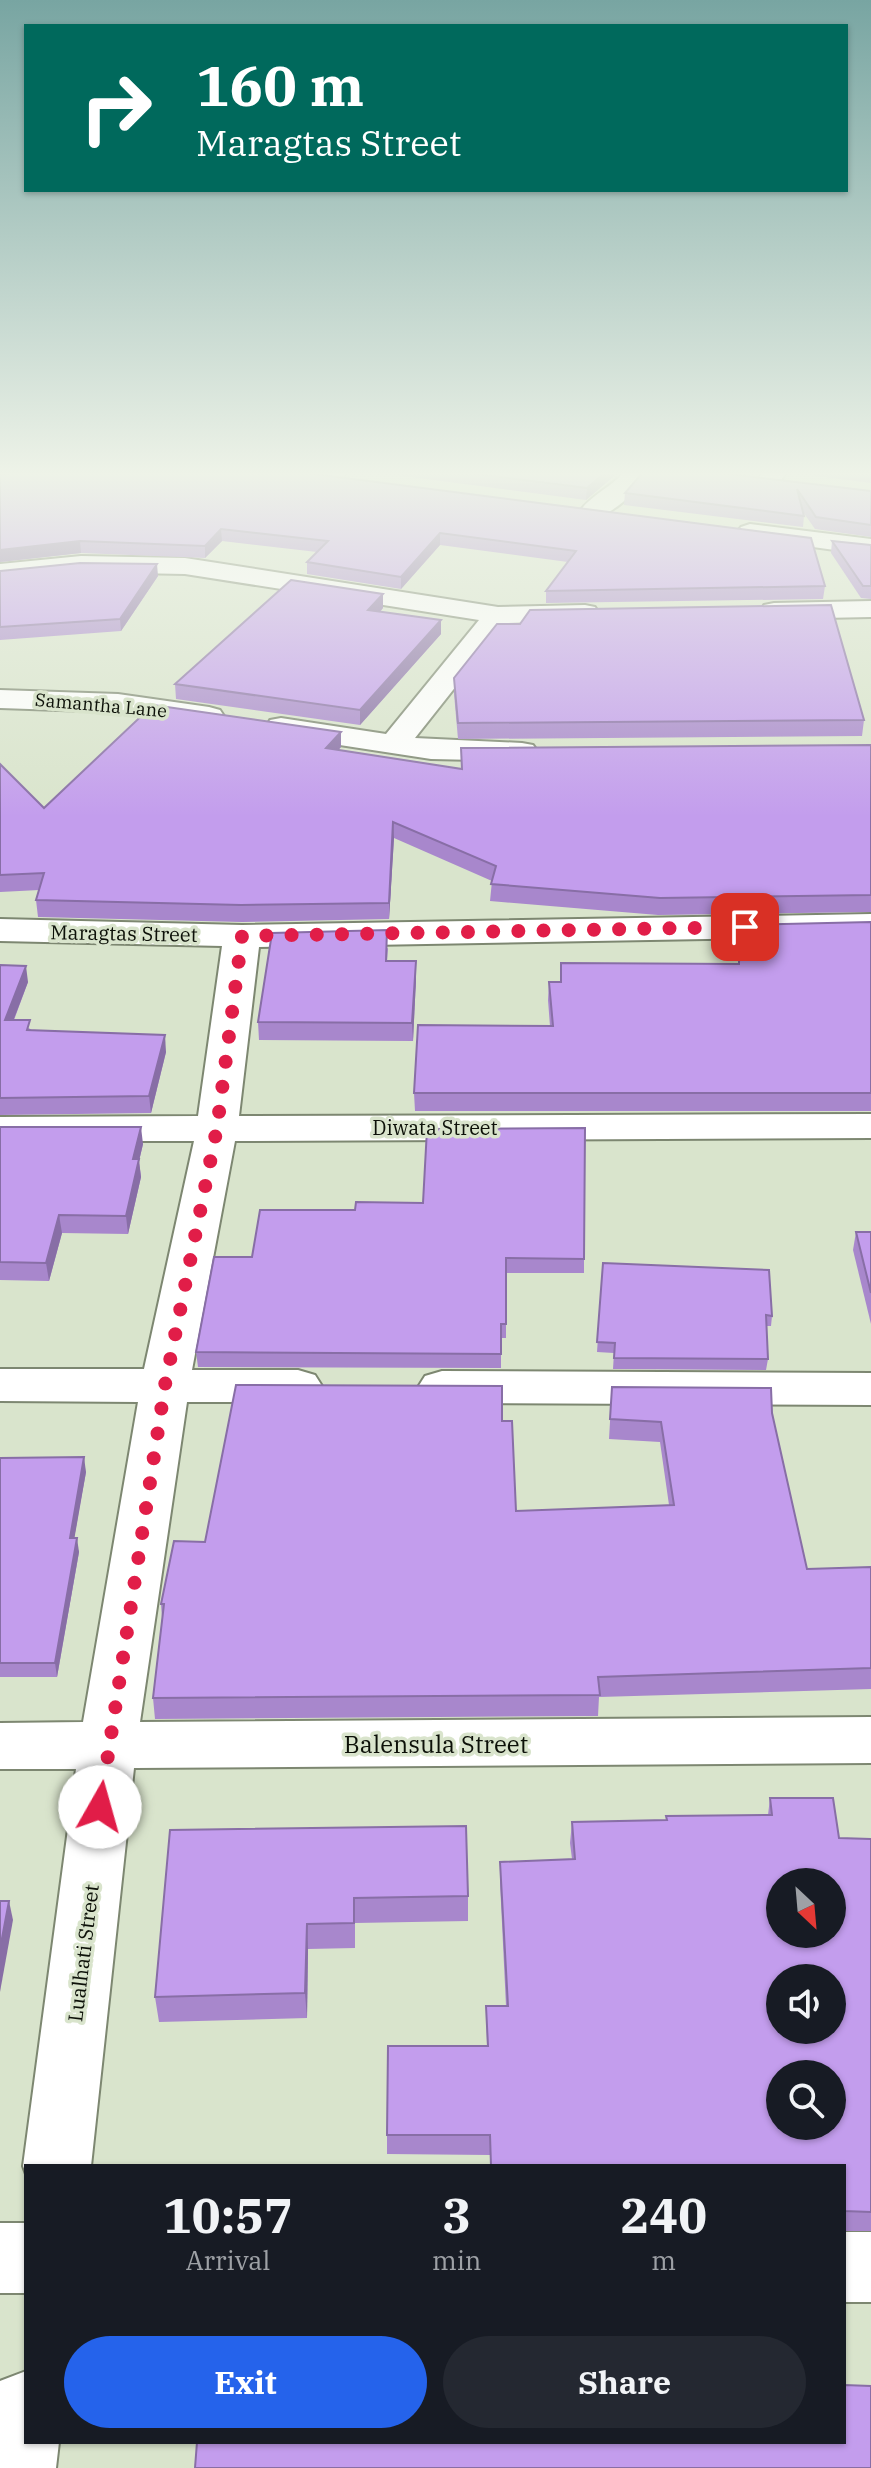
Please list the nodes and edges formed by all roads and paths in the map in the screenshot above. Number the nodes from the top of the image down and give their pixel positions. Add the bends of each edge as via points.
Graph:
1 (314, 586) edge
2 (871, 609) edge
3 (747, 611) edge
4 (606, 613) edge
5 (498, 615) junction
6 (0, 699) edge
7 (395, 743) junction
8 (545, 752) edge
9 (871, 925) edge
10 (0, 930) edge
11 (242, 936) junction
12 (871, 1126) edge
13 (217, 1128) junction
14 (0, 1129) edge
15 (0, 1385) edge
16 (165, 1385) junction
17 (338, 1386) edge
18 (401, 1387) edge
19 (871, 1389) edge
20 (871, 1740) edge
21 (0, 1746) edge
22 (108, 1747) junction
23 (57, 2164) edge
24 (0, 2258) edge
25 (24, 2258) edge
26 (846, 2267) edge
27 (871, 2267) edge
28 (24, 2423) edge
29 (18, 2468) edge

1 - 5 street
2 - 3 street
4 - 5 street
5 - 7 street
6 - 7 street, Samantha Lane via 118,703
7 - 8 street, Samantha Lane via 468,753
9 - 11 street, Maragtas Street
10 - 11 street, Maragtas Street
11 - 13 street, Lualhati Street
12 - 13 street, Diwata Street
13 - 14 street, Diwata Street
13 - 16 street, Lualhati Street
15 - 16 street
16 - 17 street
16 - 22 street, Lualhati Street
18 - 19 street
20 - 22 street, Balensula Street
21 - 22 street, Balensula Street
22 - 23 street, Lualhati Street
24 - 25 street
26 - 27 street
28 - 29 street

